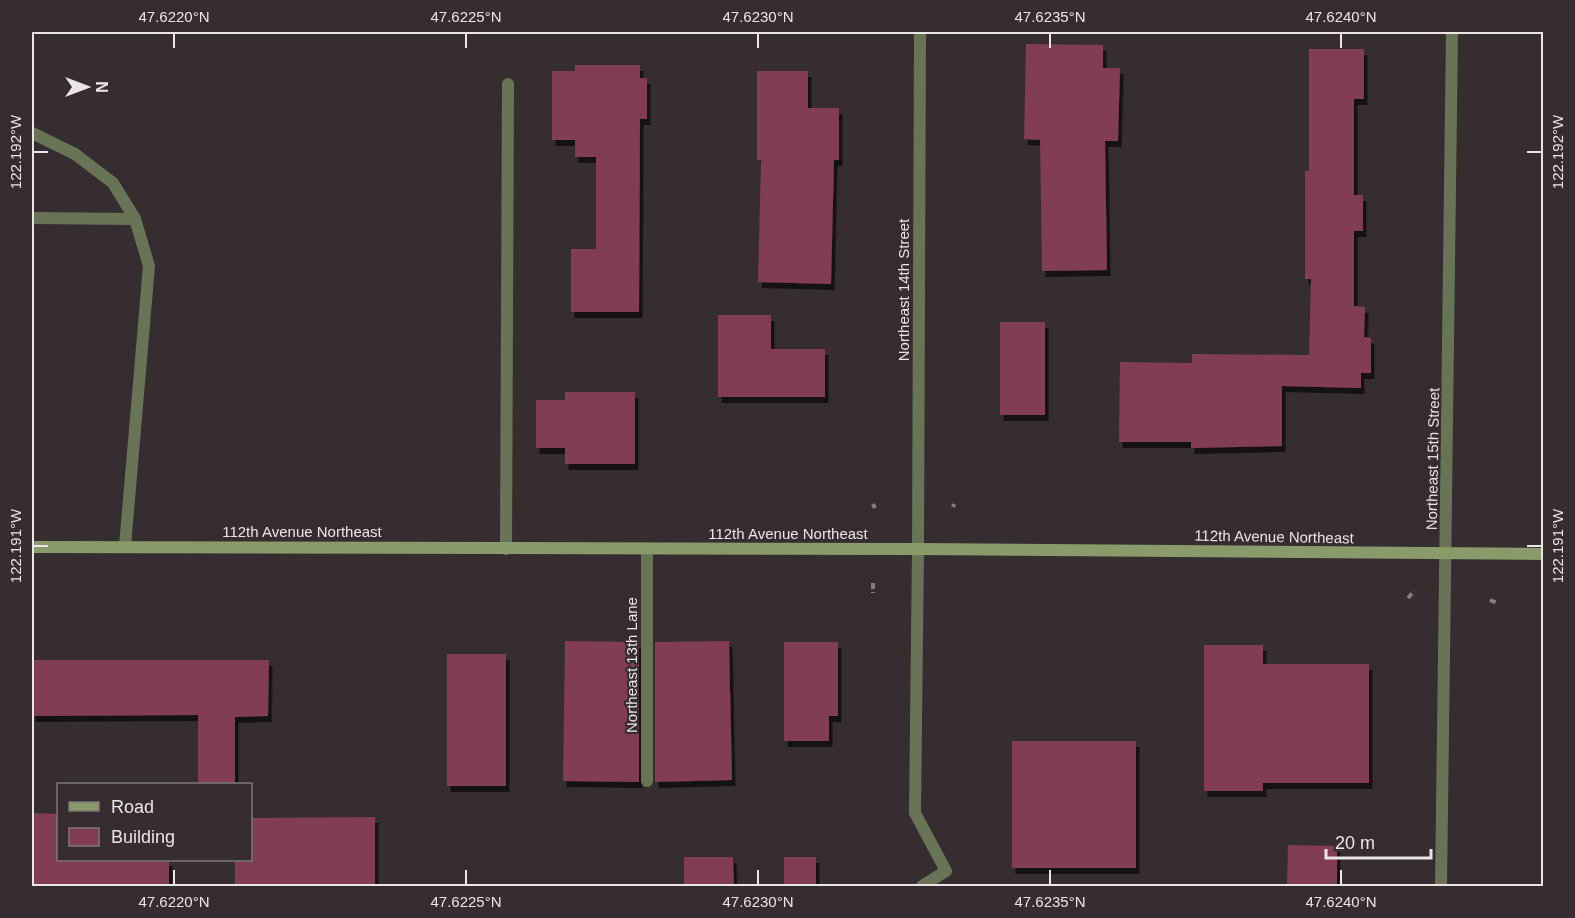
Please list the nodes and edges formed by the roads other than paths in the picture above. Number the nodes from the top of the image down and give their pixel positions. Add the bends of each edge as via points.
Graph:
1 (920, 32) edge
2 (1452, 32) edge
3 (508, 84) dead end
4 (32, 133) edge
5 (32, 218) edge
6 (135, 219) junction
7 (125, 546) junction
8 (32, 547) edge
9 (506, 549) junction
10 (647, 549) junction
11 (918, 549) junction
12 (1447, 553) junction
13 (1544, 554) edge
14 (647, 781) dead end
15 (922, 886) edge
16 (1441, 886) edge

1 - 11 street, Northeast 14th Street
2 - 12 street, Northeast 15th Street
3 - 9 street
4 - 6 street via 75,154 113,183
5 - 6 street
6 - 7 street via 149,266
7 - 8 main road, 112th Avenue Northeast
7 - 9 main road, 112th Avenue Northeast
9 - 10 main road, 112th Avenue Northeast
10 - 11 main road, 112th Avenue Northeast
10 - 14 street, Northeast 13th Lane
11 - 12 main road, 112th Avenue Northeast
11 - 15 street, Northeast 14th Street via 915,813 946,871
12 - 13 main road, 112th Avenue Northeast
12 - 16 street, Northeast 15th Street

